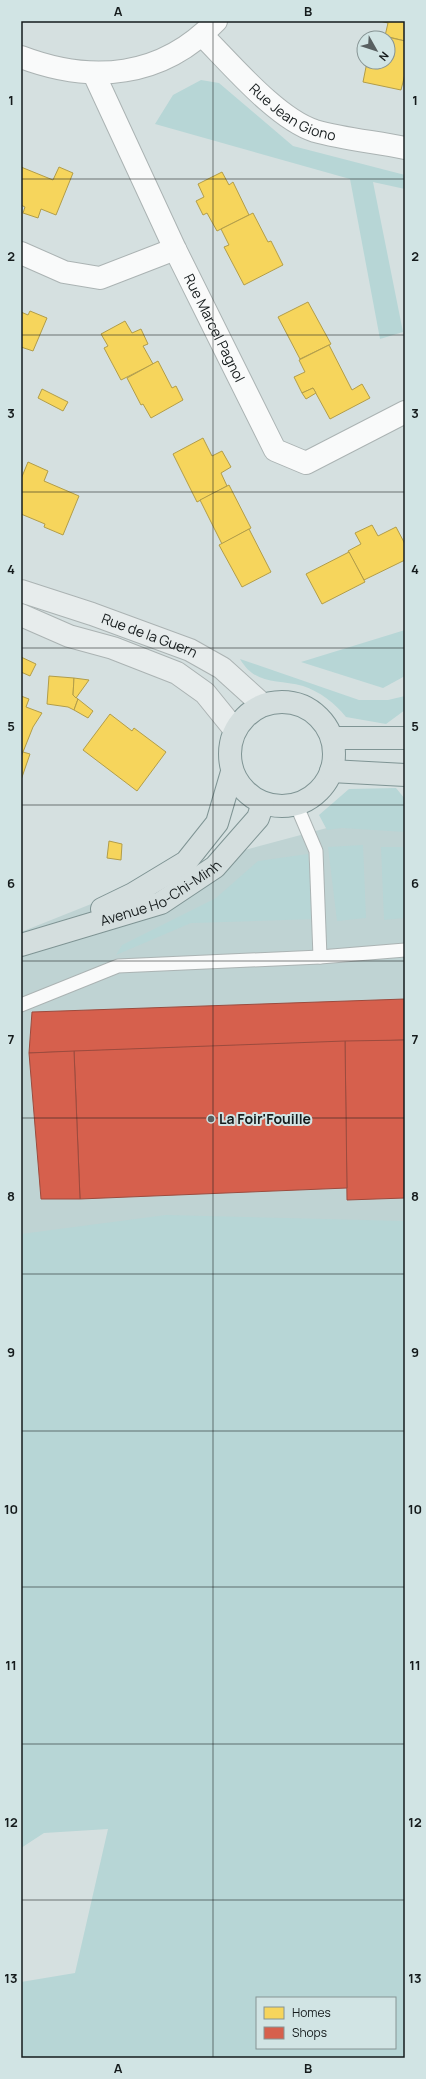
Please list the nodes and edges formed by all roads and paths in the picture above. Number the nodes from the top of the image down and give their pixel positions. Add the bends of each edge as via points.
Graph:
1 (209, 28) edge
2 (21, 57) edge
3 (94, 74) junction
4 (405, 148) edge
5 (175, 248) junction
6 (21, 253) edge
7 (405, 412) edge
8 (21, 591) edge
9 (21, 615) edge
10 (263, 705) junction
11 (235, 730) junction
12 (332, 738) junction
13 (405, 738) edge
14 (331, 771) junction
15 (232, 772) junction
16 (405, 775) edge
17 (263, 803) junction
18 (296, 804) junction
19 (24, 944) edge
20 (405, 950) edge
21 (320, 957) junction
22 (21, 1005) edge

1 - 3 street via 162,61 128,72
1 - 4 street, Rue Jean Giono via 275,107 294,121 315,131
2 - 3 street via 59,68
3 - 5 street, Rue Marcel Pagnol
5 - 6 street via 100,278 64,272
5 - 7 street, Rue Marcel Pagnol via 275,450 306,462
8 - 10 main road, Rue de la Guern via 190,650 222,668
9 - 11 main road, Rue de la Guern via 69,636 113,648 177,673 205,693
10 - 11 main road via 252,711
10 - 12 main road via 280,702 302,706 312,711 324,723
11 - 15 main road via 229,754
12 - 13 main road
12 - 14 main road via 334,755
14 - 16 main road
14 - 18 main road via 323,786 311,797
15 - 17 main road via 248,794
15 - 19 main road, Avenue Ho-Chi-Minh via 217,823 186,862 133,894
17 - 18 main road via 279,806
17 - 19 main road, Avenue Ho-Chi-Minh via 258,818 215,867 161,903
18 - 21 lane via 316,851
20 - 21 lane
21 - 22 lane via 118,966

